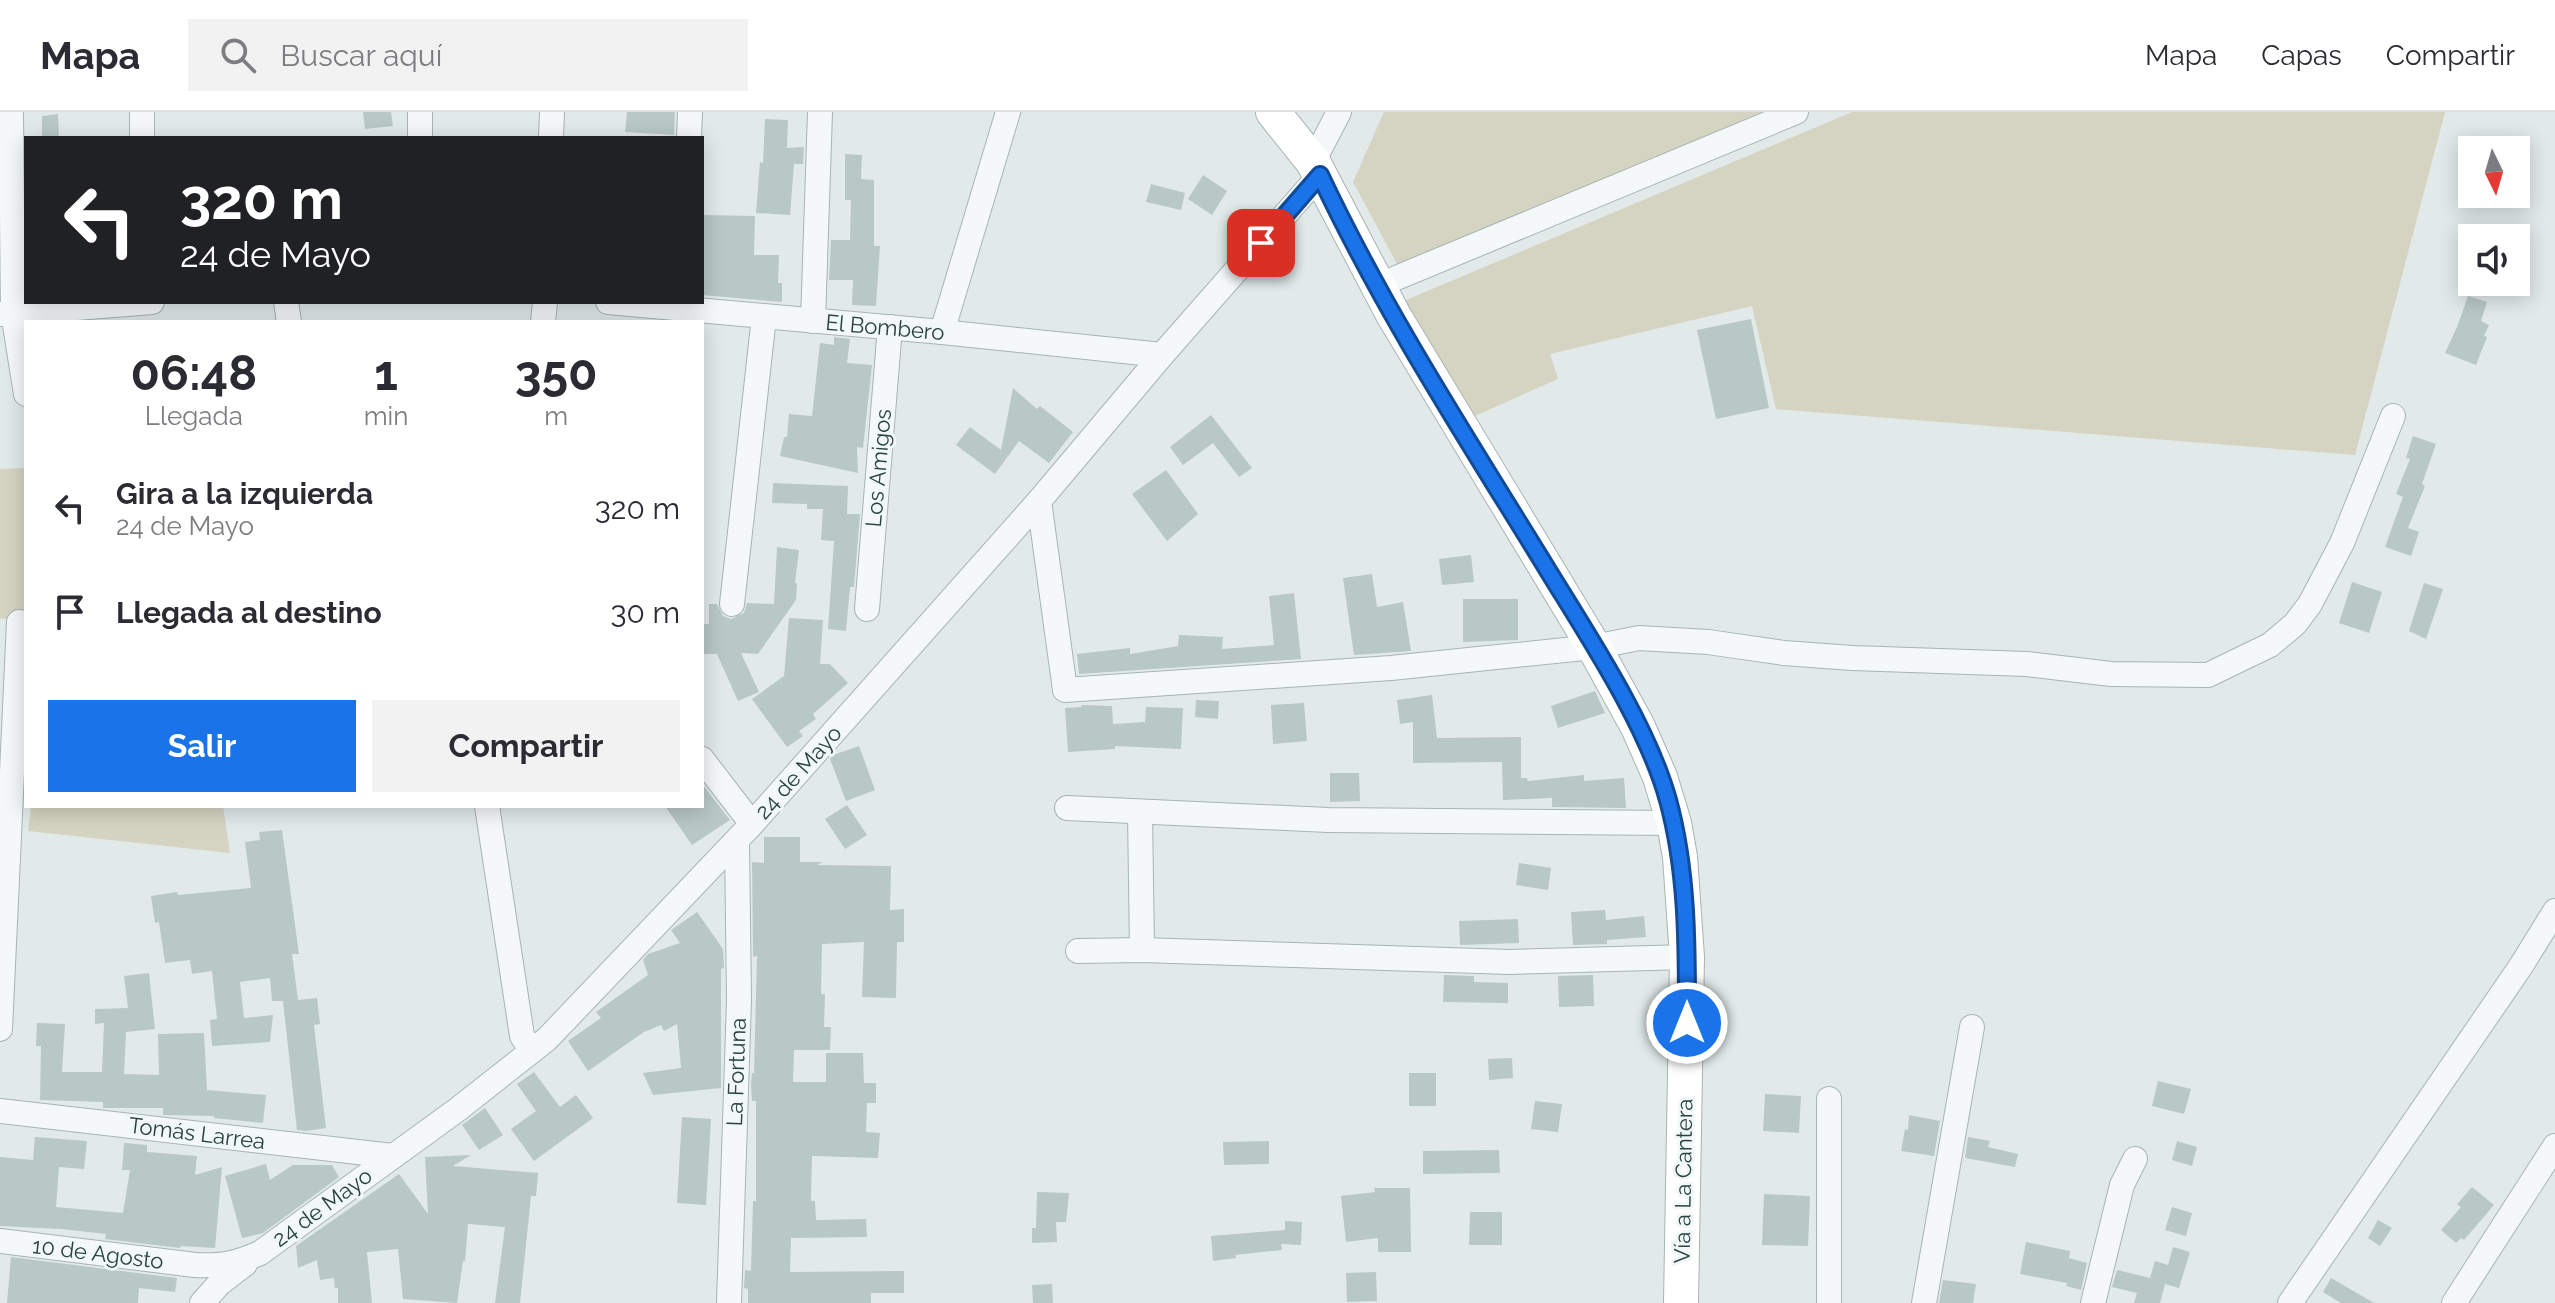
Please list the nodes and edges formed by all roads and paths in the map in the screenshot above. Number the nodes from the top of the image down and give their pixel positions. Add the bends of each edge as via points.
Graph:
1 (11, 112) edge
2 (142, 112) edge
3 (420, 112) edge
4 (552, 112) edge
5 (690, 112) edge
6 (820, 112) edge
7 (1008, 112) edge
8 (1273, 112) edge
9 (1339, 112) edge
10 (1796, 112) edge
11 (142, 136) edge
12 (420, 136) edge
13 (551, 136) edge
14 (689, 136) edge
15 (1316, 169) junction
16 (1377, 286) junction
17 (120, 304) edge
18 (615, 304) edge
19 (682, 305) edge
20 (6, 313) edge
21 (649, 314) edge
22 (764, 317) junction
23 (813, 321) junction
24 (890, 327) junction
25 (942, 332) junction
26 (1162, 355) junction
27 (24, 386) edge
28 (2393, 416) dead end
29 (1039, 501) junction
30 (732, 604) dead end
31 (867, 609) dead end
32 (19, 622) dead end
33 (1594, 647) junction
34 (704, 763) edge
35 (487, 808) edge
36 (1067, 808) dead end
37 (1140, 813) junction
38 (1674, 823) junction
39 (744, 833) junction
40 (2555, 911) edge
41 (1142, 950) junction
42 (1078, 951) dead end
43 (1687, 957) junction
44 (1972, 1027) dead end
45 (0, 1029) edge
46 (532, 1051) junction
47 (1829, 1099) dead end
48 (0, 1111) edge
49 (2555, 1146) edge
50 (338, 1150) junction
51 (393, 1156) junction
52 (2135, 1159) dead end
53 (362, 1178) junction
54 (0, 1241) edge
55 (260, 1253) junction
56 (195, 1265) junction
57 (194, 1303) edge
58 (202, 1303) edge
59 (729, 1303) edge
60 (1681, 1303) edge
61 (1829, 1303) edge
62 (1924, 1303) edge
63 (2093, 1303) edge
64 (2290, 1303) edge
65 (2454, 1303) edge

1 - 20 street
2 - 11 street
3 - 12 street
4 - 13 street
5 - 14 street
6 - 23 street
7 - 25 street
8 - 15 main road, Vía a La Cantera
9 - 15 street, 24 de Mayo
10 - 16 street
15 - 16 main road, Vía a La Cantera
15 - 26 street, 24 de Mayo
16 - 33 main road, Vía a La Cantera
17 - 20 street
18 - 21 street, El Bombero
19 - 21 street, El Bombero
19 - 22 street, El Bombero
20 - 27 street
22 - 23 street, El Bombero
22 - 30 street
23 - 24 street, El Bombero
24 - 25 street, El Bombero
24 - 31 street, Los Amigos
25 - 26 street, El Bombero
26 - 29 street, 24 de Mayo
28 - 33 street via 2342,543 2310,604 2270,645 2208,675 1852,658 1639,638
29 - 33 street via 1065,690 1391,668
29 - 39 street, 24 de Mayo
32 - 45 street
33 - 38 main road, Vía a La Cantera via 1649,749
34 - 39 street
35 - 46 street via 522,1036
36 - 37 street
37 - 38 street
37 - 41 street
38 - 43 main road, Vía a La Cantera
39 - 46 street, 24 de Mayo
39 - 59 street, La Fortuna
40 - 64 street
41 - 42 street
41 - 43 street via 1510,962
43 - 60 main road, Vía a La Cantera
44 - 62 street
46 - 51 street, 24 de Mayo
47 - 61 street
48 - 50 street, Tomás Larrea
49 - 65 street
50 - 51 street, Tomás Larrea
50 - 53 street
51 - 53 street, 24 de Mayo
52 - 63 street via 2122,1185
53 - 55 street, 24 de Mayo
54 - 56 street, 10 de Agosto
55 - 56 street, 24 de Mayo via 231,1265
55 - 58 street
56 - 57 street

